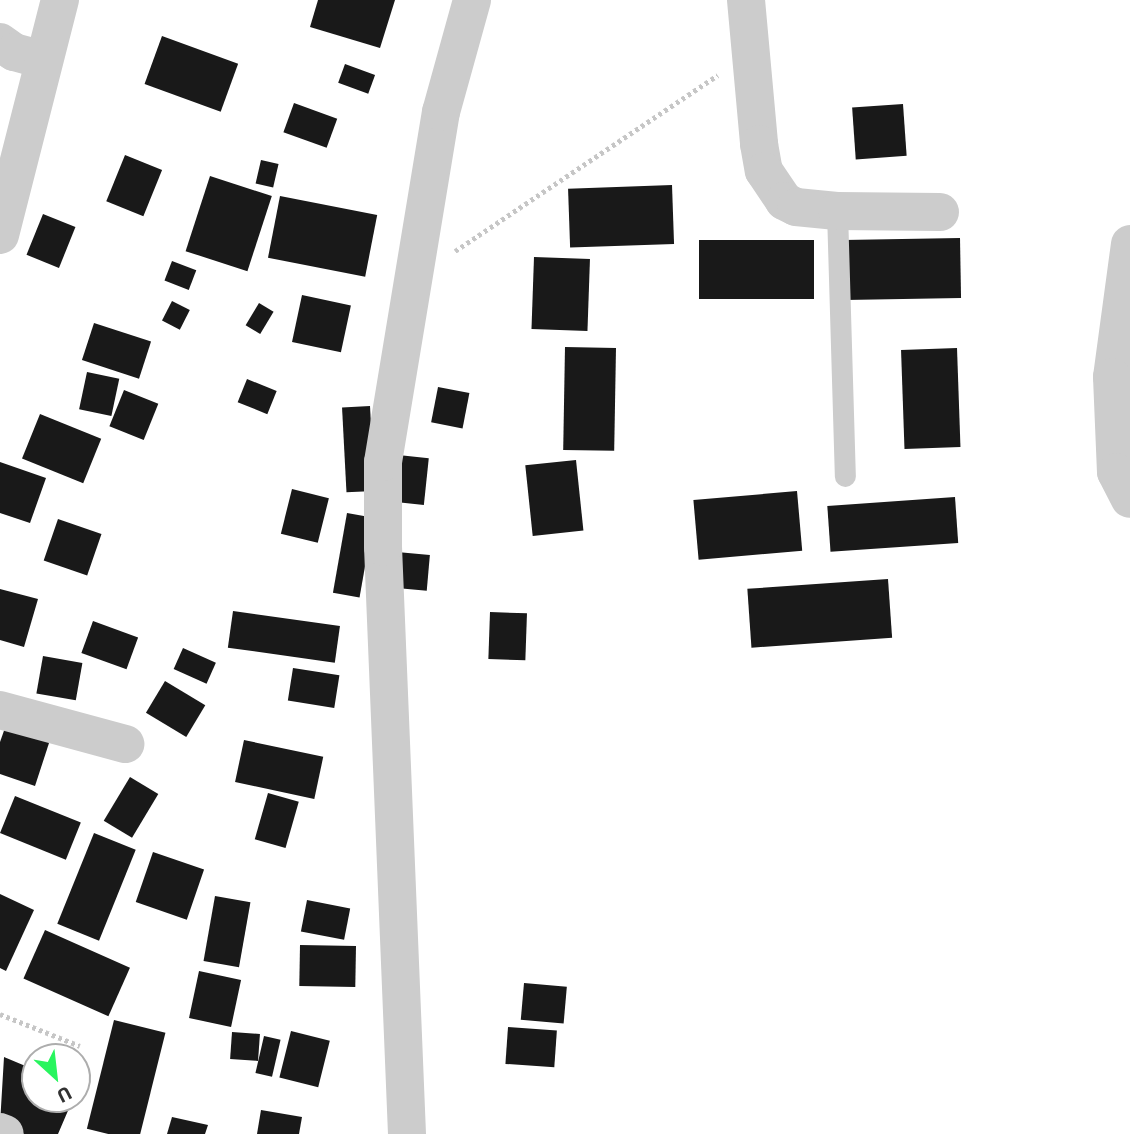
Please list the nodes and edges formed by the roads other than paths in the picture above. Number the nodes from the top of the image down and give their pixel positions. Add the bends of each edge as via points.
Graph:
1 (60, 0) edge
2 (472, 0) edge
3 (746, 0) edge
4 (0, 42) edge
5 (44, 60) junction
6 (837, 211) junction
7 (940, 212) dead end
8 (0, 235) edge
9 (1130, 244) edge
10 (845, 476) dead end
11 (1130, 499) edge
12 (0, 710) edge
13 (125, 744) dead end
14 (0, 1132) edge
15 (5, 1134) edge
16 (407, 1134) edge

1 - 5 street
2 - 16 street via 441,112 410,281 388,414 382,507
3 - 6 street via 759,145 773,188 796,207
4 - 5 street via 14,52
5 - 8 street
6 - 7 street
6 - 10 lane
9 - 11 street via 1112,377 1116,472
12 - 13 street
14 - 15 street

